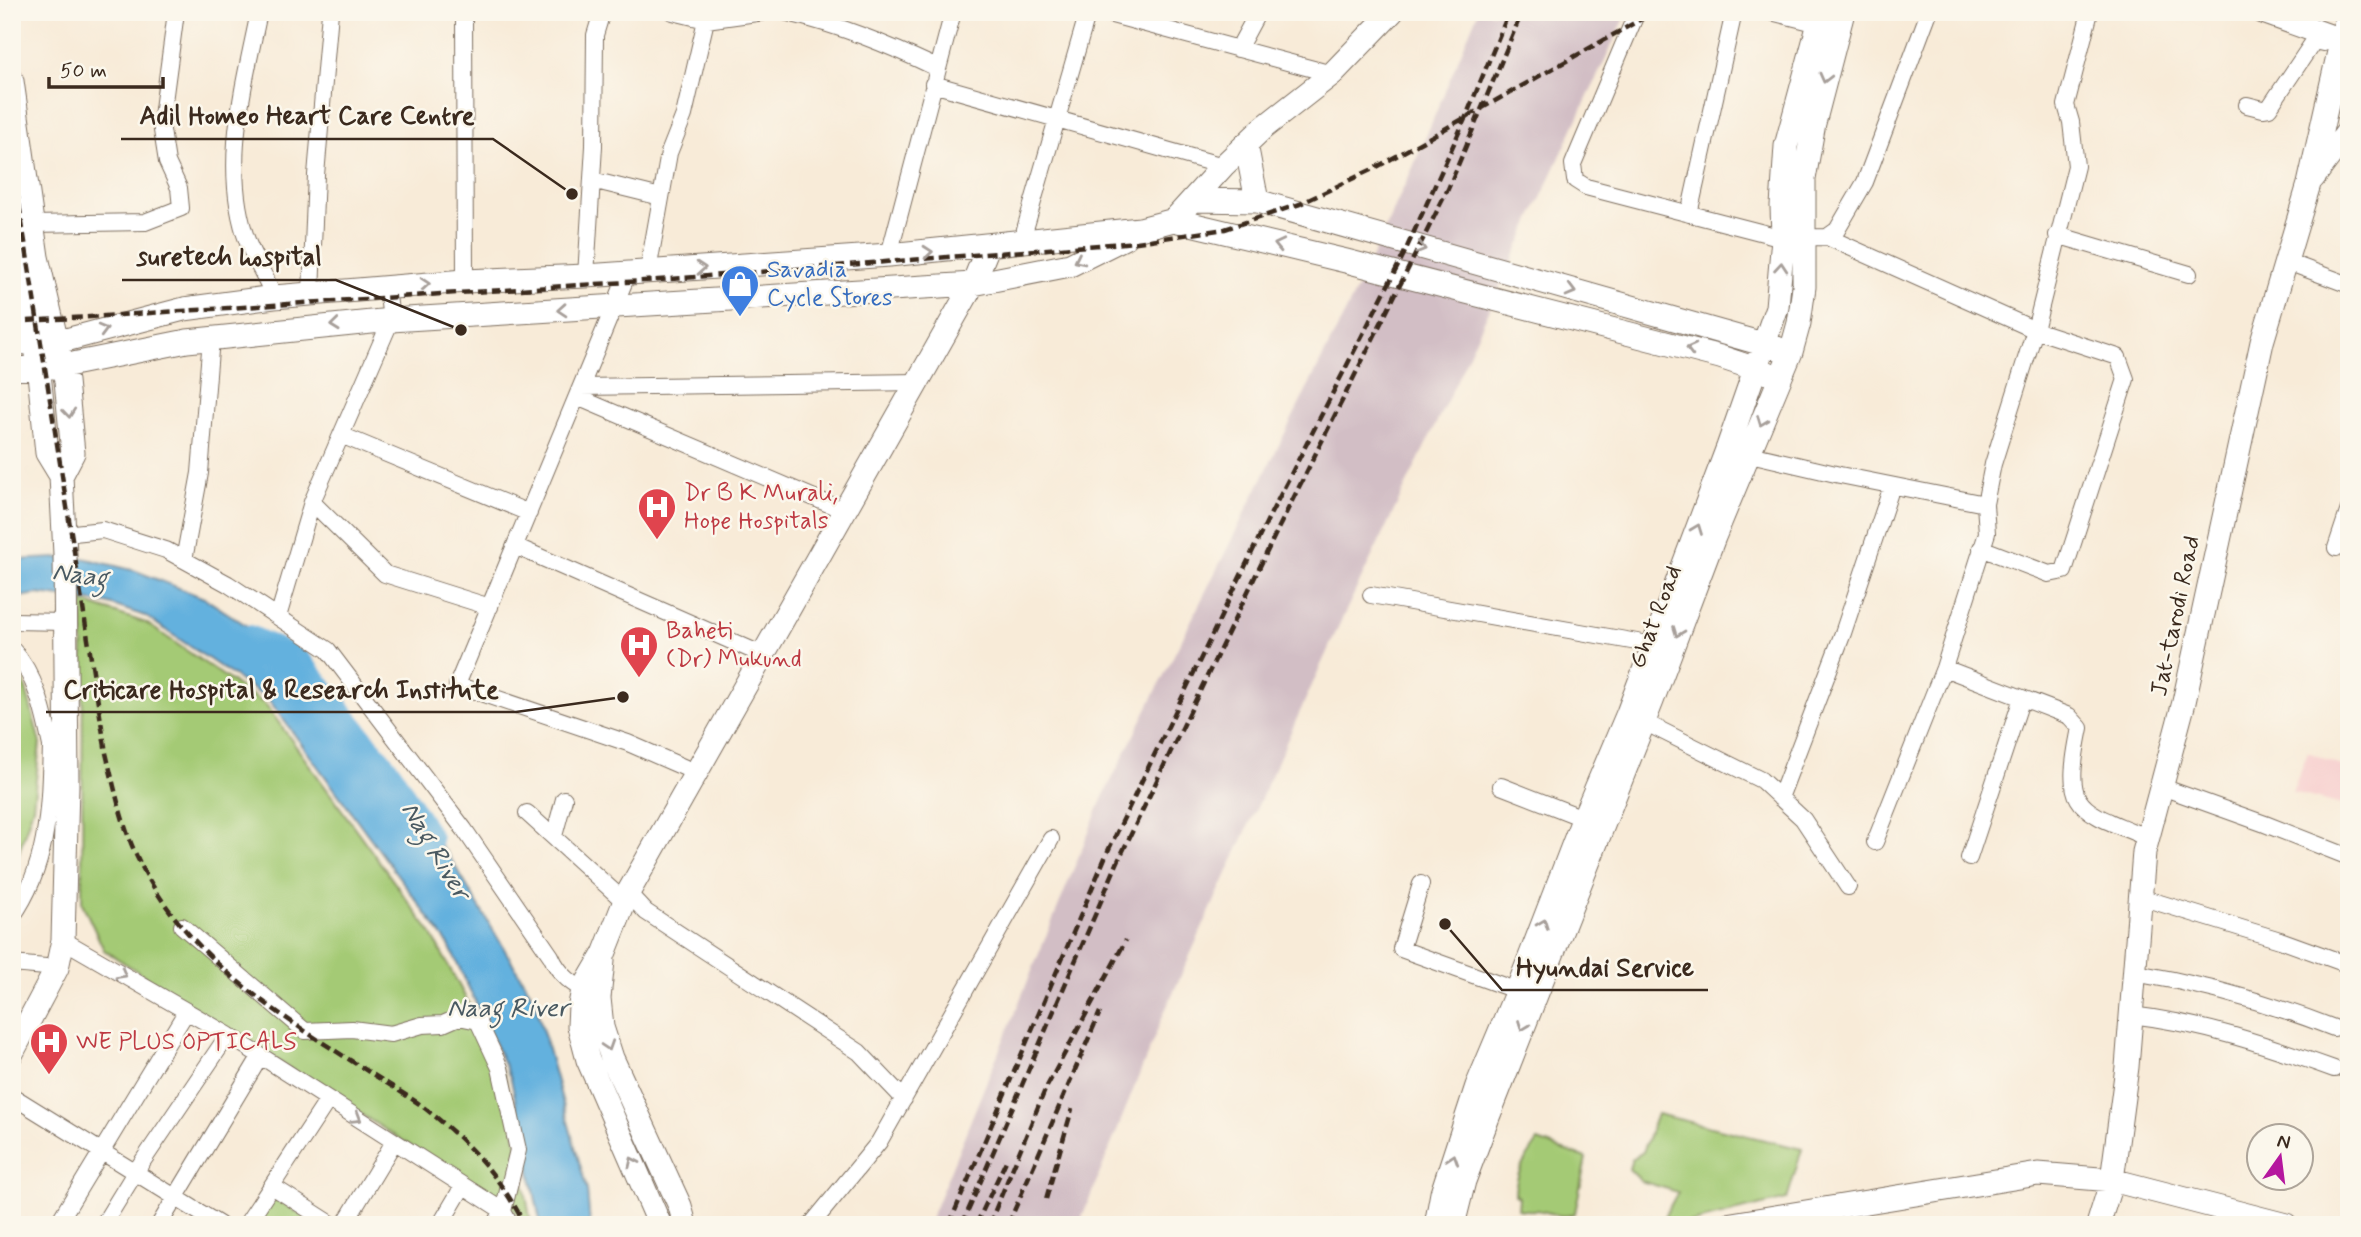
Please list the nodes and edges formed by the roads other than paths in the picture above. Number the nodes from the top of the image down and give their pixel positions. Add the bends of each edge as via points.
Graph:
1 (176, 12) edge
2 (259, 12) edge
3 (330, 12) edge
4 (464, 12) edge
5 (601, 12) edge
6 (673, 12) edge
7 (764, 12) edge
8 (784, 12) edge
9 (1088, 12) edge
10 (1101, 12) edge
11 (1258, 12) edge
12 (1392, 12) edge
13 (1637, 12) edge
14 (1734, 12) edge
15 (1771, 12) edge
16 (1843, 12) edge
17 (1929, 12) edge
18 (2090, 12) edge
19 (2263, 12) edge
20 (2310, 12) edge
21 (949, 14) edge
22 (707, 16) edge
23 (1821, 18) edge
24 (2346, 34) edge
25 (1238, 49) junction
26 (1332, 74) junction
27 (935, 76) junction
28 (12, 80) edge
29 (2247, 105) dead end
30 (1056, 119) junction
31 (2349, 130) edge
32 (1246, 144) junction
33 (1223, 166) junction
34 (592, 180) junction
35 (2309, 184) junction
36 (661, 197) junction
37 (1194, 200) junction
38 (1257, 201) junction
39 (1689, 214) junction
40 (1174, 220) junction
41 (17, 222) edge
42 (1140, 229) junction
43 (2057, 235) junction
44 (1805, 237) junction
45 (1021, 243) junction
46 (988, 247) junction
47 (888, 255) junction
48 (2285, 261) junction
49 (638, 272) junction
50 (2189, 274) dead end
51 (586, 276) junction
52 (465, 281) junction
53 (2349, 282) edge
54 (973, 284) junction
55 (387, 287) junction
56 (311, 293) junction
57 (274, 297) junction
58 (615, 306) junction
59 (1777, 307) junction
60 (391, 320) junction
61 (2035, 330) junction
62 (1735, 335) junction
63 (211, 338) junction
64 (12, 343) edge
65 (47, 343) junction
66 (1765, 344) junction
67 (1790, 352) junction
68 (1720, 357) junction
69 (63, 366) junction
70 (1756, 367) junction
71 (39, 368) junction
72 (12, 369) edge
73 (1779, 377) junction
74 (918, 382) junction
75 (579, 392) junction
76 (1746, 394) junction
77 (341, 435) junction
78 (1749, 454) junction
79 (61, 476) junction
80 (1892, 486) junction
81 (312, 502) junction
82 (1984, 504) junction
83 (2349, 509) edge
84 (845, 511) junction
85 (529, 513) junction
86 (64, 544) junction
87 (515, 546) junction
88 (1981, 548) junction
89 (2336, 548) dead end
90 (184, 560) junction
91 (1371, 595) dead end
92 (490, 607) junction
93 (66, 617) junction
94 (278, 617) junction
95 (12, 621) edge
96 (1654, 645) junction
97 (12, 649) edge
98 (763, 655) junction
99 (1944, 668) junction
100 (2022, 698) junction
101 (66, 716) junction
102 (1636, 718) junction
103 (51, 747) junction
104 (696, 773) junction
105 (1501, 786) dead end
106 (2162, 787) junction
107 (1780, 798) junction
108 (564, 799) dead end
109 (527, 813) dead end
110 (1593, 822) junction
111 (554, 836) junction
112 (2148, 838) junction
113 (1051, 839) dead end
114 (1875, 842) dead end
115 (2349, 857) edge
116 (1969, 858) dead end
117 (1421, 884) dead end
118 (1848, 887) dead end
119 (627, 897) junction
120 (2140, 897) junction
121 (12, 917) edge
122 (182, 926) dead end
123 (63, 940) junction
124 (12, 964) edge
125 (2349, 965) edge
126 (57, 968) junction
127 (2134, 973) junction
128 (591, 994) junction
129 (1526, 994) junction
130 (186, 1012) junction
131 (2131, 1015) junction
132 (2334, 1028) dead end
133 (228, 1035) junction
134 (12, 1053) edge
135 (260, 1057) junction
136 (2334, 1069) dead end
137 (12, 1096) edge
138 (904, 1099) junction
139 (328, 1100) junction
140 (394, 1142) junction
141 (102, 1151) junction
142 (136, 1171) junction
143 (2112, 1180) junction
144 (272, 1186) junction
145 (463, 1186) junction
146 (176, 1197) junction
147 (503, 1220) edge
148 (57, 1225) edge
149 (103, 1225) edge
150 (159, 1225) edge
151 (220, 1225) edge
152 (246, 1225) edge
153 (333, 1225) edge
154 (344, 1225) edge
155 (440, 1225) edge
156 (660, 1225) edge
157 (685, 1225) edge
158 (811, 1225) edge
159 (1436, 1225) edge
160 (1453, 1225) edge
161 (1726, 1225) edge
162 (2098, 1225) edge
163 (2286, 1225) edge

1 - 41 street via 161,124 181,208 145,222
2 - 57 street via 238,120 236,194 248,242
3 - 56 street
4 - 52 street
5 - 34 street via 595,35
6 - 22 street
7 - 22 street
8 - 27 street via 855,32
9 - 30 street
10 - 25 street
11 - 25 street
12 - 26 main road
13 - 39 street via 1573,164 1575,180 1586,187
14 - 39 street
15 - 23 street
16 -> 44 main road, Ghat Road via 1804,179
17 - 44 street via 1865,182 1837,230
18 - 43 street via 2066,104 2076,166
19 - 24 main road
20 - 24 main road
21 - 27 street
22 - 36 street
23 - 44 main road, Ghat Road via 1786,146 1782,206
24 - 29 street via 2323,43 2314,41 2269,108
24 - 35 main road, Jat-tarodi Road
25 - 26 street
26 - 32 main road
27 - 30 street
27 - 47 street
28 - 41 main road
30 - 33 street
30 - 45 street
31 - 35 main road
32 - 33 main road
32 - 38 main road
33 - 37 main road
34 - 36 street
34 - 51 street
35 - 48 main road, Jat-tarodi Road
36 - 49 street
37 - 38 main road
37 - 40 main road
38 -> 62 main road
39 - 44 street
40 - 42 main road
68 -> 40 main road
41 - 65 main road
42 - 45 main road
42 -> 54 main road via 1070,265
43 - 50 street
43 - 61 street
59 -> 44 main road, Ghat Road
44 - 61 street
44 - 67 main road, Ghat Road via 1804,287
45 - 46 main road
47 -> 46 main road
46 - 54 main road
49 -> 47 main road
48 - 53 street
48 - 106 main road, Jat-tarodi Road via 2262,342 2185,702
49 - 51 main road
49 - 58 street
51 - 52 main road
55 -> 52 main road
54 - 58 main road
54 - 74 main road
55 - 56 main road
55 - 60 street
56 - 57 main road
65 -> 57 main road via 184,309
58 -> 60 main road
58 - 75 street
59 - 62 main road
59 - 66 main road, Ghat Road
60 -> 63 main road
60 - 77 street
61 - 82 street
61 - 88 street via 2118,357 2126,379 2064,571 2049,574
62 - 66 main road
63 - 69 main road
63 - 90 street via 200,473
64 - 65 main road
65 - 69 main road
65 - 71 main road
66 - 67 main road
66 - 70 main road, Ghat Road
67 - 73 main road, Ghat Road
68 - 70 main road
68 - 76 main road
69 - 71 main road
69 -> 79 main road via 74,453
70 - 73 main road
70 - 76 main road, Ghat Road
71 - 72 main road
71 - 79 main road via 47,453
73 -> 78 main road, Ghat Road
74 - 75 street
74 - 84 main road
75 - 84 street
75 - 85 street
96 -> 76 main road, Ghat Road
77 - 81 street
77 - 85 street
78 - 80 street
78 -> 102 main road, Ghat Road
79 - 86 main road
80 - 82 street
80 - 107 street via 1843,633
81 - 92 street via 385,574
81 - 94 street
82 - 88 street via 1987,533
83 - 89 street
84 - 98 main road
85 - 87 street
86 - 90 street via 103,530
86 - 93 main road
87 - 92 street
87 - 98 street
88 - 99 street
90 - 94 street
91 - 96 street
92 - 104 street via 457,685 628,743
93 - 95 street
93 - 101 main road
94 - 128 street via 328,650 464,829 556,968
96 - 102 main road, Ghat Road
97 - 103 street via 24,662 43,708
98 - 104 main road
99 - 100 street
99 - 114 street
100 - 112 street via 2068,716 2080,728 2072,766 2074,796 2092,815
100 - 116 street
101 - 103 street
101 - 123 main road
102 - 107 street via 1761,779
102 - 110 main road, Ghat Road
103 - 121 street via 44,849
104 - 119 main road
105 - 110 street
106 - 112 main road, Jat-tarodi Road
106 - 115 street
107 - 118 street via 1803,820
108 - 111 street
109 - 111 street
110 - 129 main road, Ghat Road
111 - 119 street
112 - 120 main road, Jat-tarodi Road
113 - 138 street
117 - 129 street via 1401,949
119 - 128 main road
119 - 138 street via 859,1052
120 - 125 street
120 - 127 main road, Jat-tarodi Road
122 - 147 street via 305,1031 352,1029 391,1034 459,1017 478,1021 500,1068 518,1150
123 - 126 main road
123 -> 130 street
124 - 126 street
126 - 134 main road
127 - 131 main road, Jat-tarodi Road
127 - 132 street via 2193,985
156 -> 128 main road via 588,1060 579,1026 580,1005
128 -> 157 main road via 612,1058
159 -> 129 main road, Ghat Road via 1477,1086
129 -> 160 main road, Ghat Road
130 - 133 street
130 - 141 street
131 - 136 street via 2230,1033
131 - 143 main road, Jat-tarodi Road
133 - 135 street
133 - 142 street
135 - 139 street
135 - 146 street
137 - 141 street
138 - 158 street via 879,1142
139 -> 140 street
139 - 144 street
140 - 145 street
140 - 154 street
141 - 142 street
141 - 148 street
142 - 146 street
142 - 149 street
143 - 161 main road via 2038,1174
143 - 162 main road, Jat-tarodi Road
143 - 163 main road
144 - 152 street
144 - 153 street
145 - 147 street
145 - 155 street
146 - 150 street
146 - 151 street

